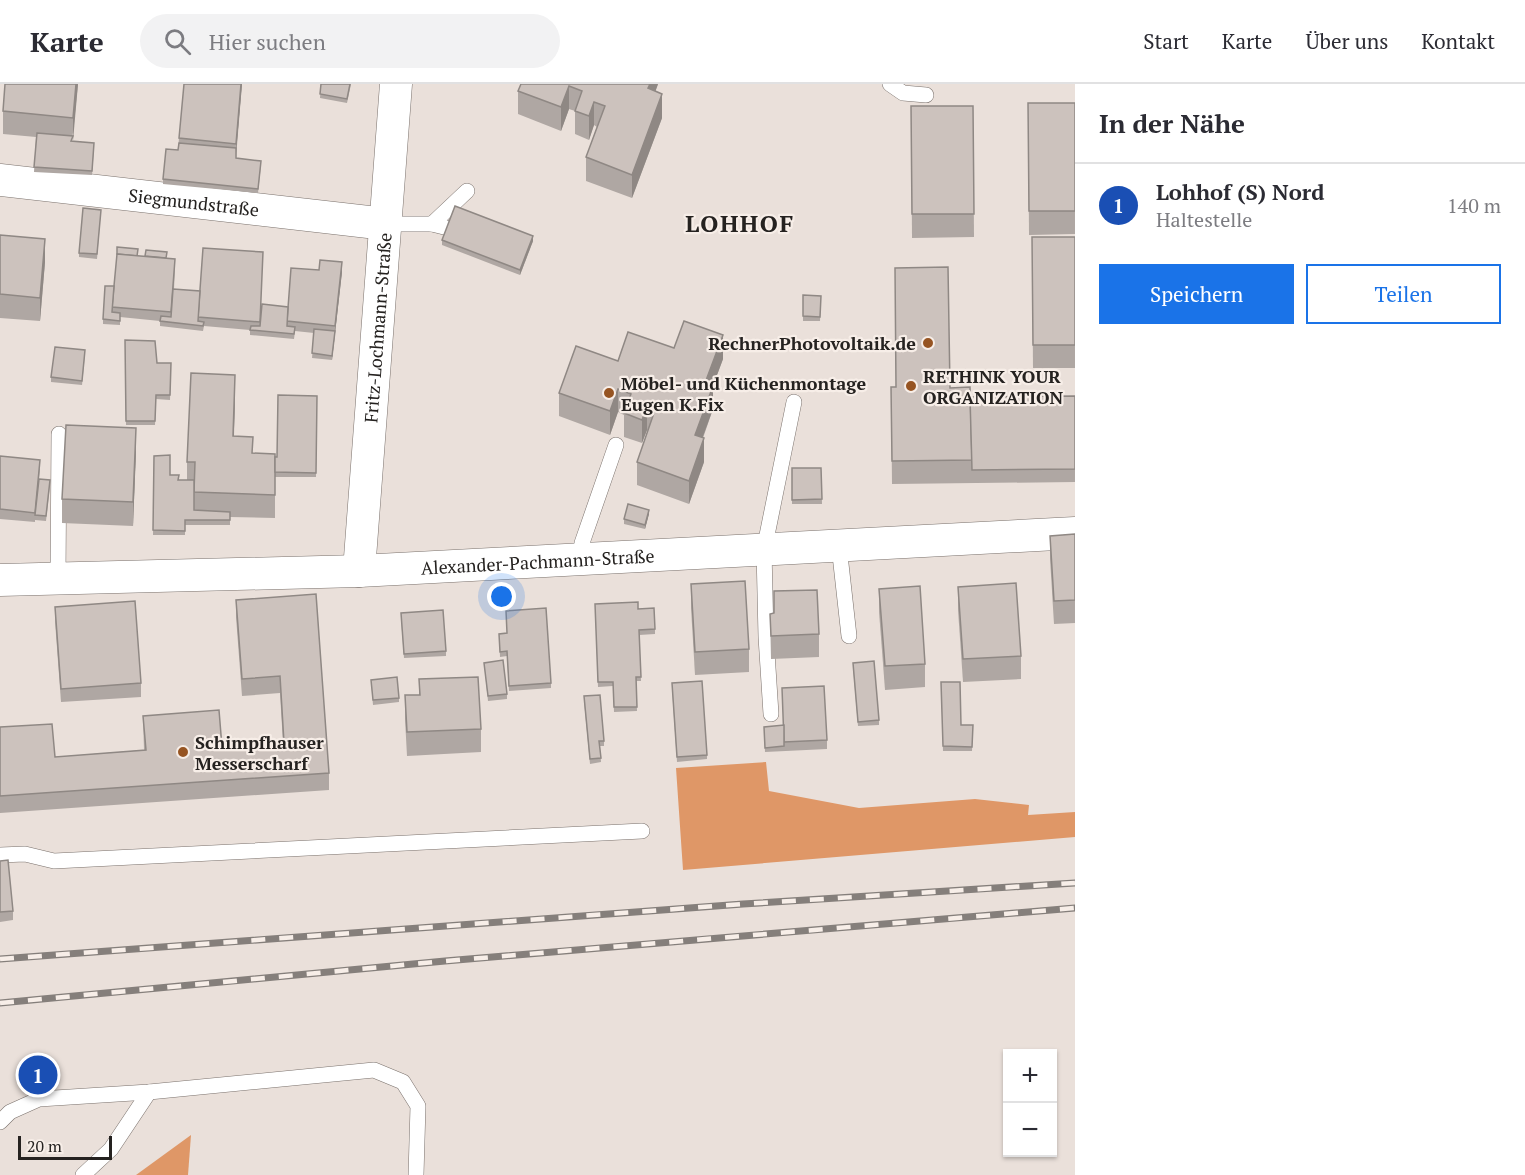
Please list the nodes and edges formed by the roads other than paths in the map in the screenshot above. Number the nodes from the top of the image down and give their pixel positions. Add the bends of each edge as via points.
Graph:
1 (396, 84) edge
2 (890, 84) edge
3 (926, 95) dead end
4 (0, 180) edge
5 (467, 191) dead end
6 (386, 224) junction
7 (794, 402) dead end
8 (59, 434) dead end
9 (616, 445) dead end
10 (1075, 533) edge
11 (839, 546) junction
12 (764, 550) junction
13 (580, 559) junction
14 (359, 571) junction
15 (0, 580) edge
16 (58, 580) junction
17 (849, 636) dead end
18 (771, 714) dead end
19 (642, 831) dead end
20 (0, 855) edge
21 (149, 1092) junction
22 (0, 1122) edge
23 (83, 1175) edge
24 (417, 1175) edge

1 - 6 street, Fritz-Lochmann-Straße
2 - 3 lane via 903,93
4 - 6 street, Siegmundstraße
5 - 6 lane via 438,225
6 - 14 street, Fritz-Lochmann-Straße
7 - 12 lane
8 - 16 lane
9 - 13 lane
10 - 11 street, Alexander-Pachmann-Straße
11 - 12 street, Alexander-Pachmann-Straße
11 - 17 lane
12 - 13 street, Alexander-Pachmann-Straße
12 - 18 lane
13 - 14 street, Alexander-Pachmann-Straße
14 - 16 street, Alexander-Pachmann-Straße
15 - 16 street, Alexander-Pachmann-Straße
19 - 20 lane via 54,861 25,854
21 - 22 lane via 39,1099 10,1112
21 - 23 lane via 111,1149
21 - 24 lane via 374,1070 403,1082 418,1106

